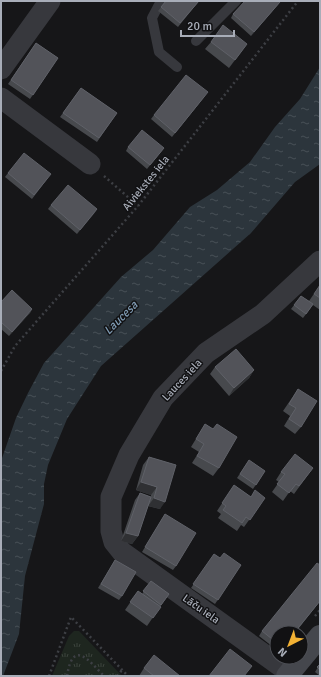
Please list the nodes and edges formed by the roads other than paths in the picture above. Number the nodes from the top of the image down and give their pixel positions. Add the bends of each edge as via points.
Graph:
1 (50, 1) edge
2 (161, 1) edge
3 (236, 1) edge
4 (196, 41) dead end
5 (177, 66) dead end
6 (1, 69) edge
7 (1, 98) edge
8 (90, 164) road end
9 (320, 261) edge
10 (114, 542) joint
11 (320, 636) edge
12 (288, 674) edge

1 - 6 street
2 - 5 lane via 152,18 159,52
3 - 4 lane
7 - 8 street
9 - 10 street, Lauces iela via 263,314 206,354 163,398 129,455 112,498 111,531
10 - 12 street, Lāču iela via 122,552
11 - 12 street

